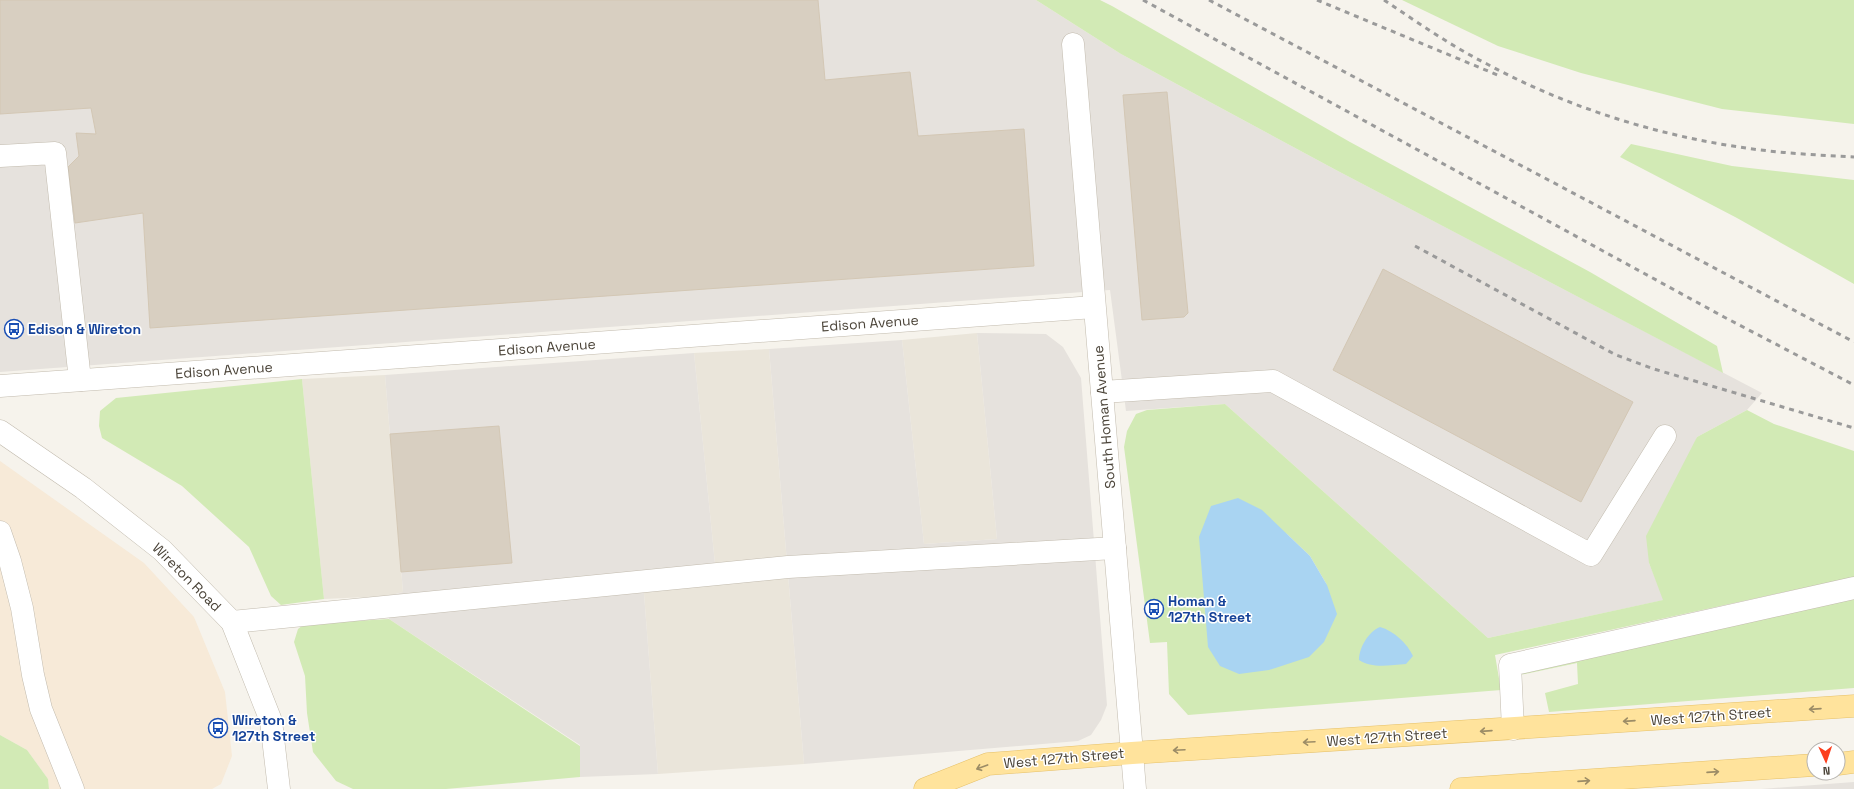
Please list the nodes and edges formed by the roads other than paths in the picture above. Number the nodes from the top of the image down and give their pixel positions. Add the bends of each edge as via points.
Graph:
1 (1072, 44) dead end
2 (0, 156) edge
3 (1094, 307) junction
4 (80, 380) junction
5 (0, 386) edge
6 (1102, 392) junction
7 (0, 431) edge
8 (1665, 436) dead end
9 (0, 532) edge
10 (1115, 548) junction
11 (1854, 588) edge
12 (232, 622) junction
13 (1854, 706) edge
14 (1513, 729) junction
15 (1132, 753) junction
16 (1806, 766) edge
17 (73, 789) edge
18 (279, 789) edge
19 (925, 789) edge
20 (1135, 789) edge
21 (1461, 789) edge

1 - 3 street, South Homan Avenue
2 - 4 street via 55,153
3 - 4 street, Edison Avenue
3 - 6 street, South Homan Avenue
4 - 5 street, Edison Avenue
6 - 8 street via 1273,381 1591,555
6 - 10 street, South Homan Avenue
7 - 12 street, Wireton Road via 83,488 162,550
9 - 17 street via 22,608 41,709
10 - 12 street via 788,567
10 - 15 street, South Homan Avenue
11 - 14 street via 1510,665
12 - 18 street, Wireton Road via 271,721
13 -> 14 main road, West 127th Street
14 -> 15 main road, West 127th Street
15 -> 19 main road, West 127th Street via 988,764
15 - 20 street, South Homan Avenue
21 -> 16 main road

